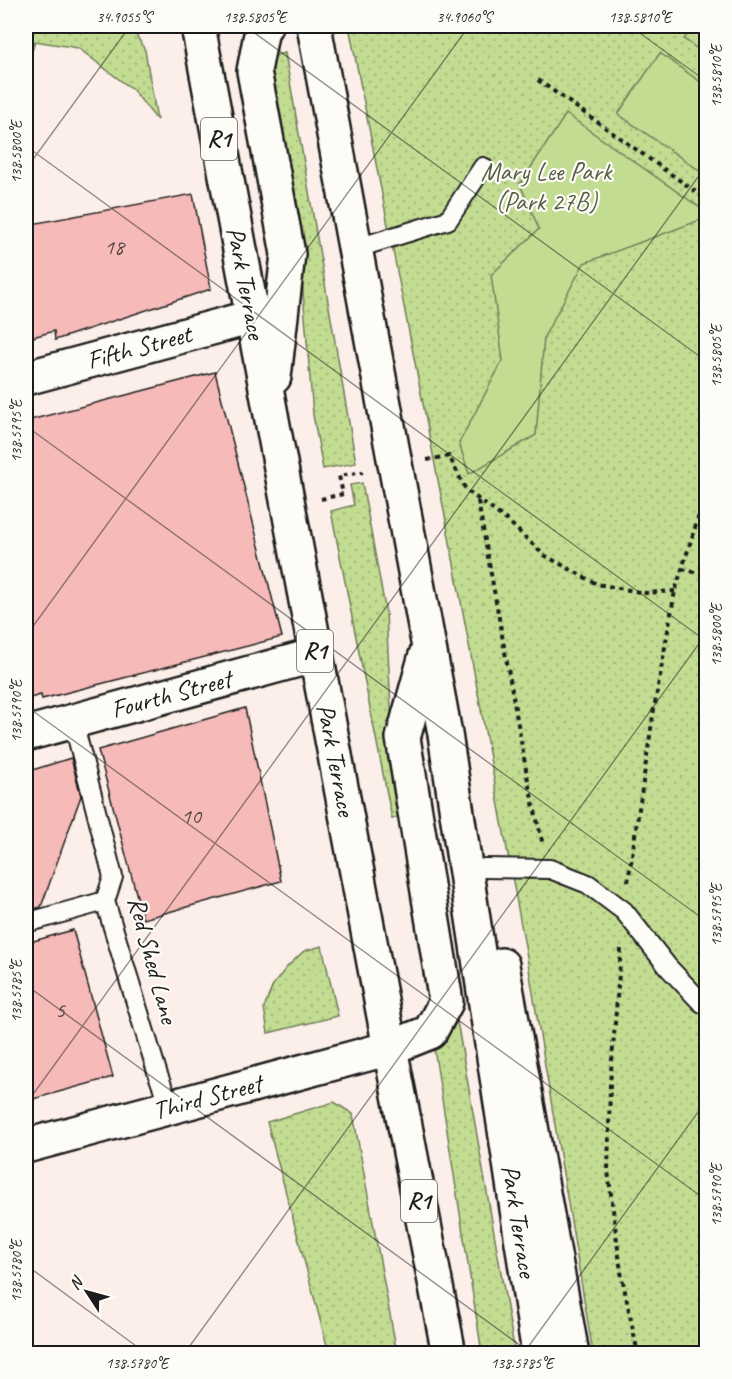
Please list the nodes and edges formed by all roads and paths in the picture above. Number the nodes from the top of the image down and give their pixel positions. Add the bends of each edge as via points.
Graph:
1 (265, 26) edge
2 (314, 26) edge
3 (196, 28) edge
4 (538, 80) dead end
5 (483, 167) dead end
6 (706, 199) edge
7 (354, 249) junction
8 (252, 317) junction
9 (26, 378) edge
10 (270, 412) junction
11 (449, 456) dead end
12 (339, 476) dead end
13 (343, 494) dead end
14 (478, 501) junction
15 (682, 569) dead end
16 (706, 575) edge
17 (675, 591) dead end
18 (428, 647) junction
19 (316, 655) junction
20 (73, 721) junction
21 (26, 734) edge
22 (445, 734) junction
23 (484, 868) junction
24 (550, 869) junction
25 (105, 901) junction
26 (26, 923) edge
27 (706, 1005) edge
28 (390, 1048) junction
29 (170, 1107) junction
30 (26, 1146) edge
31 (449, 1353) edge
32 (538, 1353) edge
33 (572, 1353) edge

1 - 10 main road via 254,71 288,254
2 - 7 main road, Park Terrace
3 - 8 main road, Park Terrace / R1
4 - 6 path
5 - 7 lane via 448,220
7 - 18 main road, Park Terrace
8 - 9 main road, Fifth Street
8 - 10 main road, Park Terrace / R1
10 - 19 main road, Park Terrace / R1
11 - 14 path via 466,490
12 - 13 path
14 - 17 path via 509,522 544,555 597,584 645,593
14 - 24 path via 529,786
15 - 16 path
18 - 22 main road, Park Terrace
18 - 28 main road, Third Street via 403,738 446,1002 430,1032
19 - 20 main road, Fourth Street
19 - 28 main road, Park Terrace / R1
20 - 21 main road, Fourth Street
20 - 25 lane, Red Shed Lane via 113,877
22 - 23 main road via 477,826
22 - 32 main road, Park Terrace
23 - 24 lane
23 - 33 main road
24 - 27 lane via 588,884 624,911 668,967
25 - 26 lane
25 - 29 lane, Red Shed Lane
28 - 29 main road, Third Street
28 - 31 main road, Park Terrace / R1
29 - 30 main road, Third Street

